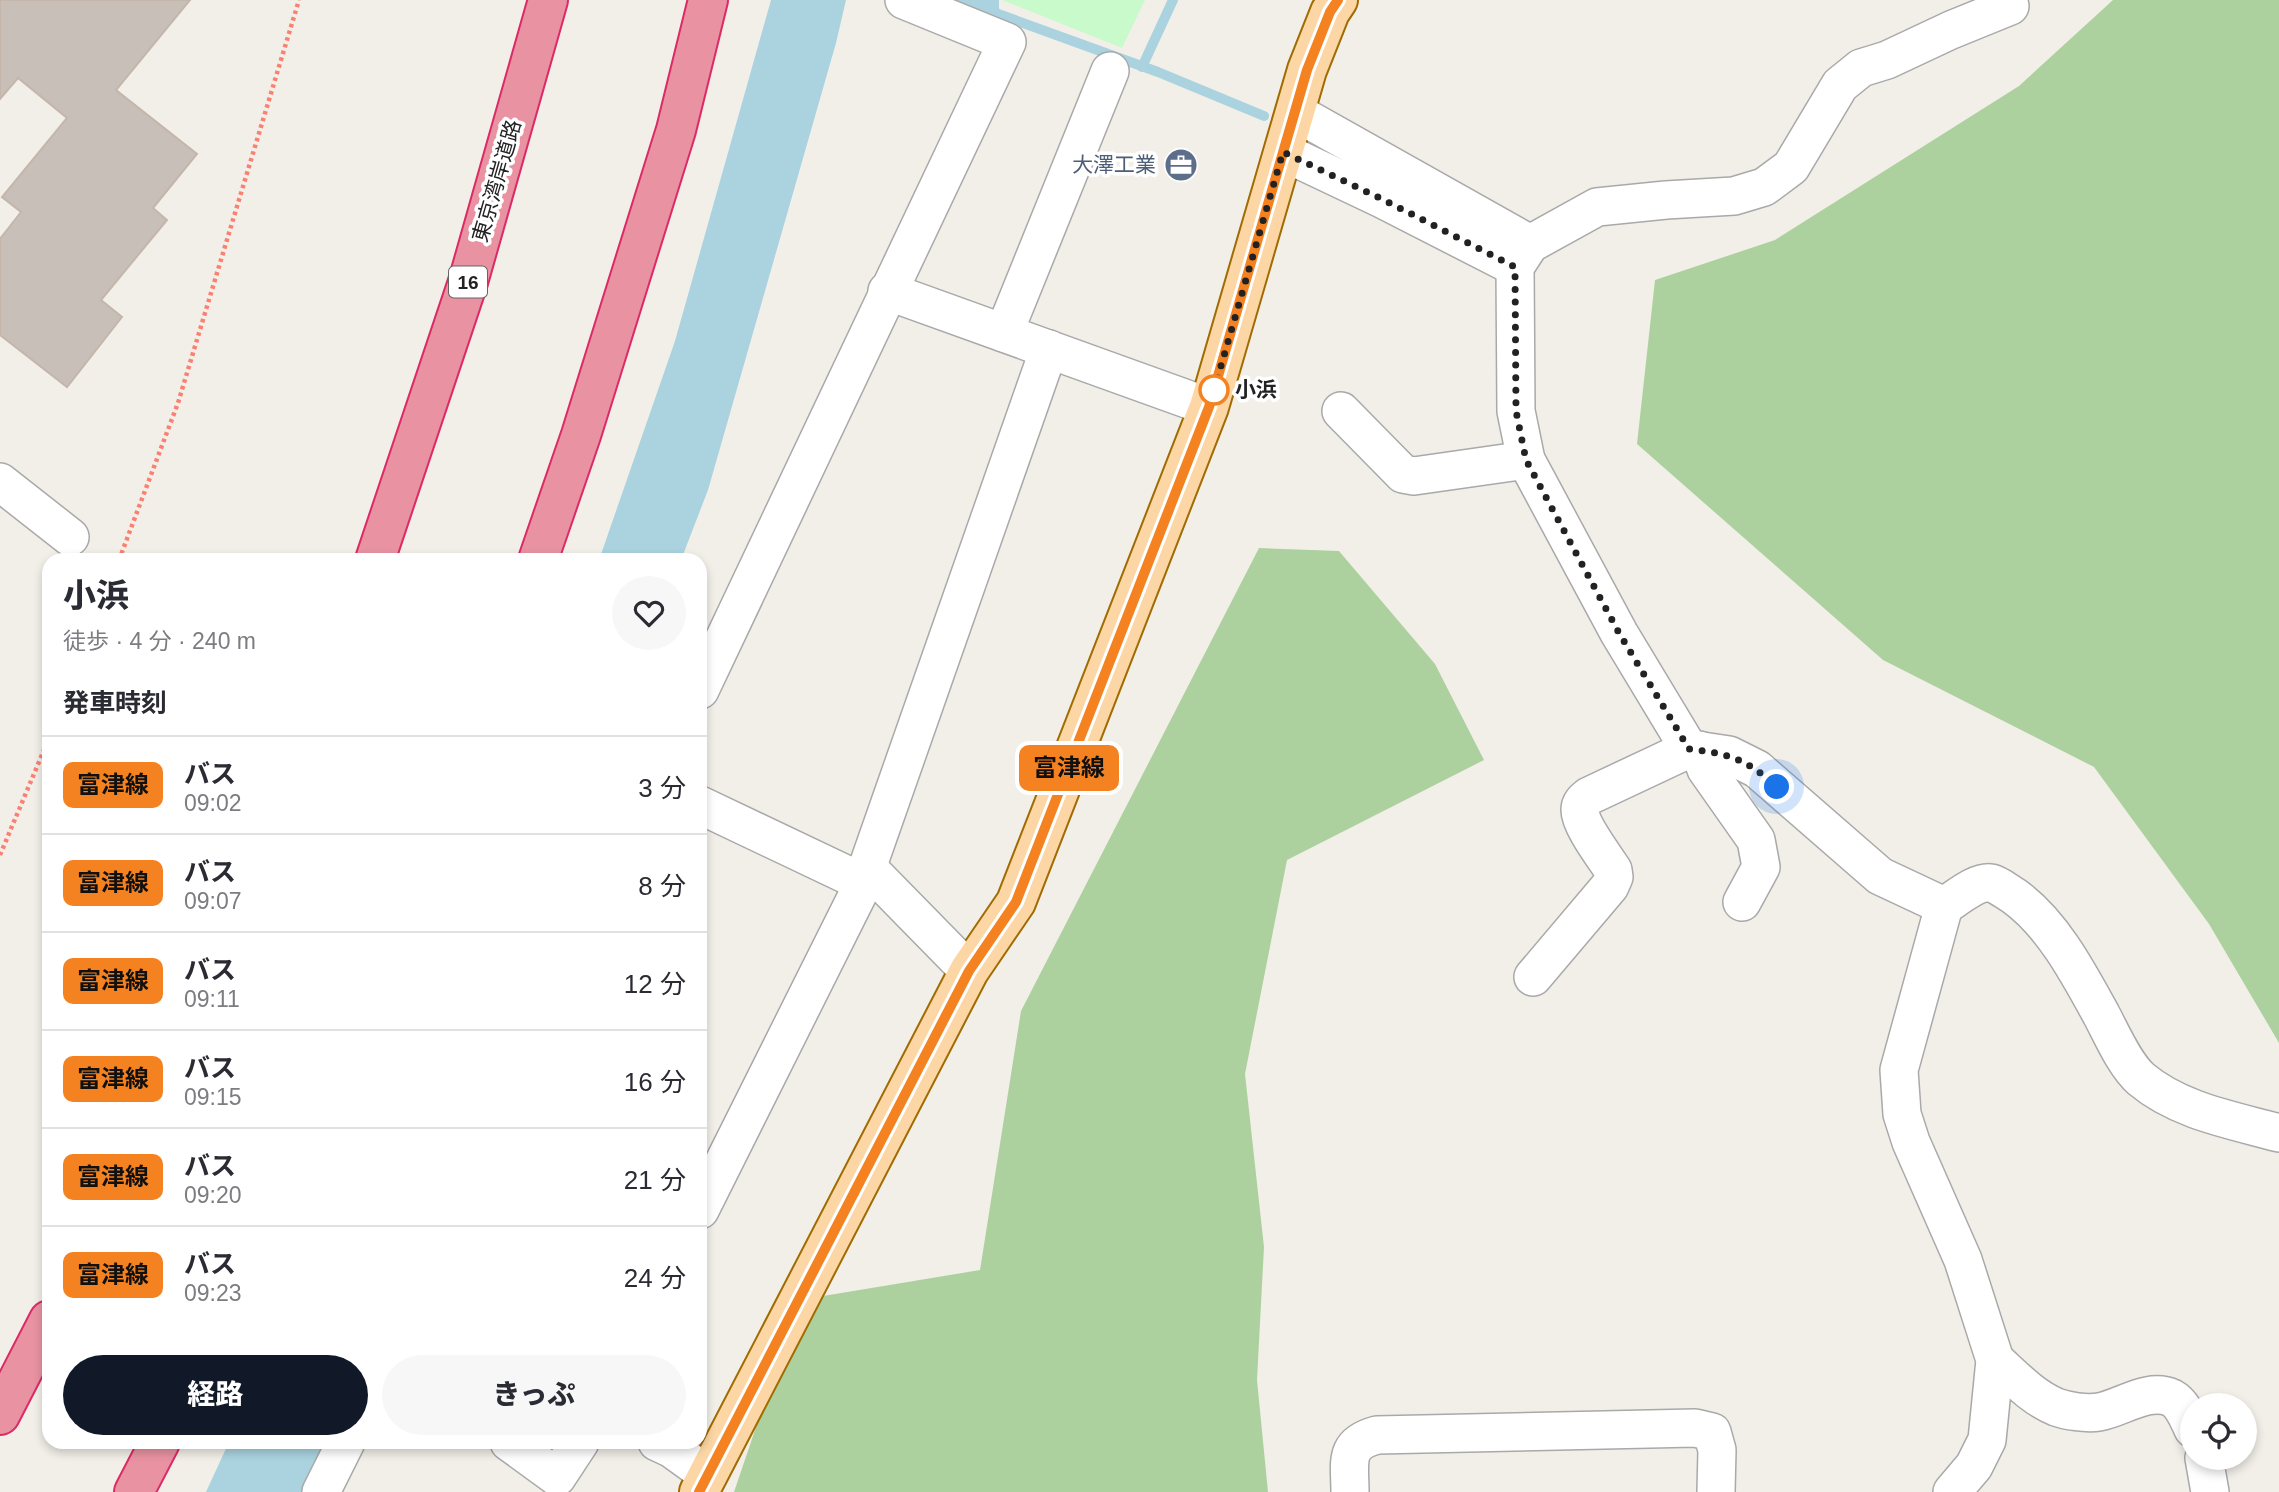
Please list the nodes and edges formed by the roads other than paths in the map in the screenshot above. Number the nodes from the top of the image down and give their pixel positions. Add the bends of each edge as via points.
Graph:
1 (548, 0) edge
2 (708, 0) edge
3 (904, 0) edge
4 (1338, 0) edge
5 (2007, 0) edge
6 (1110, 71) dead end
7 (1295, 112) junction
8 (1283, 152) junction
9 (1522, 256) junction
10 (887, 291) junction
11 (1004, 333) junction
12 (1049, 349) junction
13 (1209, 407) junction
14 (1341, 411) dead end
15 (1526, 460) junction
16 (0, 482) edge
17 (70, 537) dead end
18 (377, 553) edge
19 (540, 553) edge
20 (707, 675) edge
21 (1694, 750) junction
22 (707, 808) edge
23 (864, 875) junction
24 (1742, 902) dead end
25 (1944, 906) junction
26 (969, 971) junction
27 (1533, 977) dead end
28 (2279, 1133) edge
29 (707, 1196) edge
30 (42, 1334) edge
31 (1995, 1360) junction
32 (2180, 1405) edge
33 (0, 1415) edge
34 (156, 1449) edge
35 (342, 1449) edge
36 (519, 1449) edge
37 (575, 1449) edge
38 (672, 1449) edge
39 (2206, 1470) edge
40 (704, 1483) edge
41 (135, 1492) edge
42 (321, 1492) edge
43 (1350, 1492) edge
44 (1716, 1492) edge
45 (1952, 1492) edge
46 (2210, 1492) edge

1 - 18 highway, 東京湾岸道路 / 16 via 468,282
2 - 19 highway via 676,130
3 - 10 street via 1007,42
4 - 7 main road via 1307,70
5 - 9 street via 2010,6 1861,68 1840,85 1791,167 1765,187 1734,196 1597,207
6 - 11 street
7 - 8 main road
7 - 9 street
8 - 9 street via 1382,199
8 - 13 main road
9 - 15 street via 1516,411
10 - 11 street
10 - 20 street
11 - 12 street
12 - 13 street
12 - 23 street
13 - 26 main road via 1016,902
14 - 15 street via 1403,474
15 - 21 street via 1619,633
16 - 17 street
21 - 24 street via 1756,840 1761,867
21 - 25 street via 1729,755 1757,769 1880,876
21 - 27 street via 1581,803 1582,820 1614,877
22 - 23 street
23 - 26 street
23 - 29 street
25 - 28 street via 1981,884 2003,888 2043,922 2139,1077 2191,1108
25 - 31 street via 1899,1070 1902,1114 1963,1260
26 - 40 main road
30 - 33 highway
31 - 32 street via 2033,1394 2057,1407 2098,1412 2147,1396 2173,1399
31 - 45 street via 1987,1440
34 - 41 highway
35 - 42 street
36 - 37 street via 557,1477
38 - 40 street
39 - 46 street
43 - 44 street via 1350,1451 1361,1439 1377,1435 1695,1428 1712,1432 1717,1450

